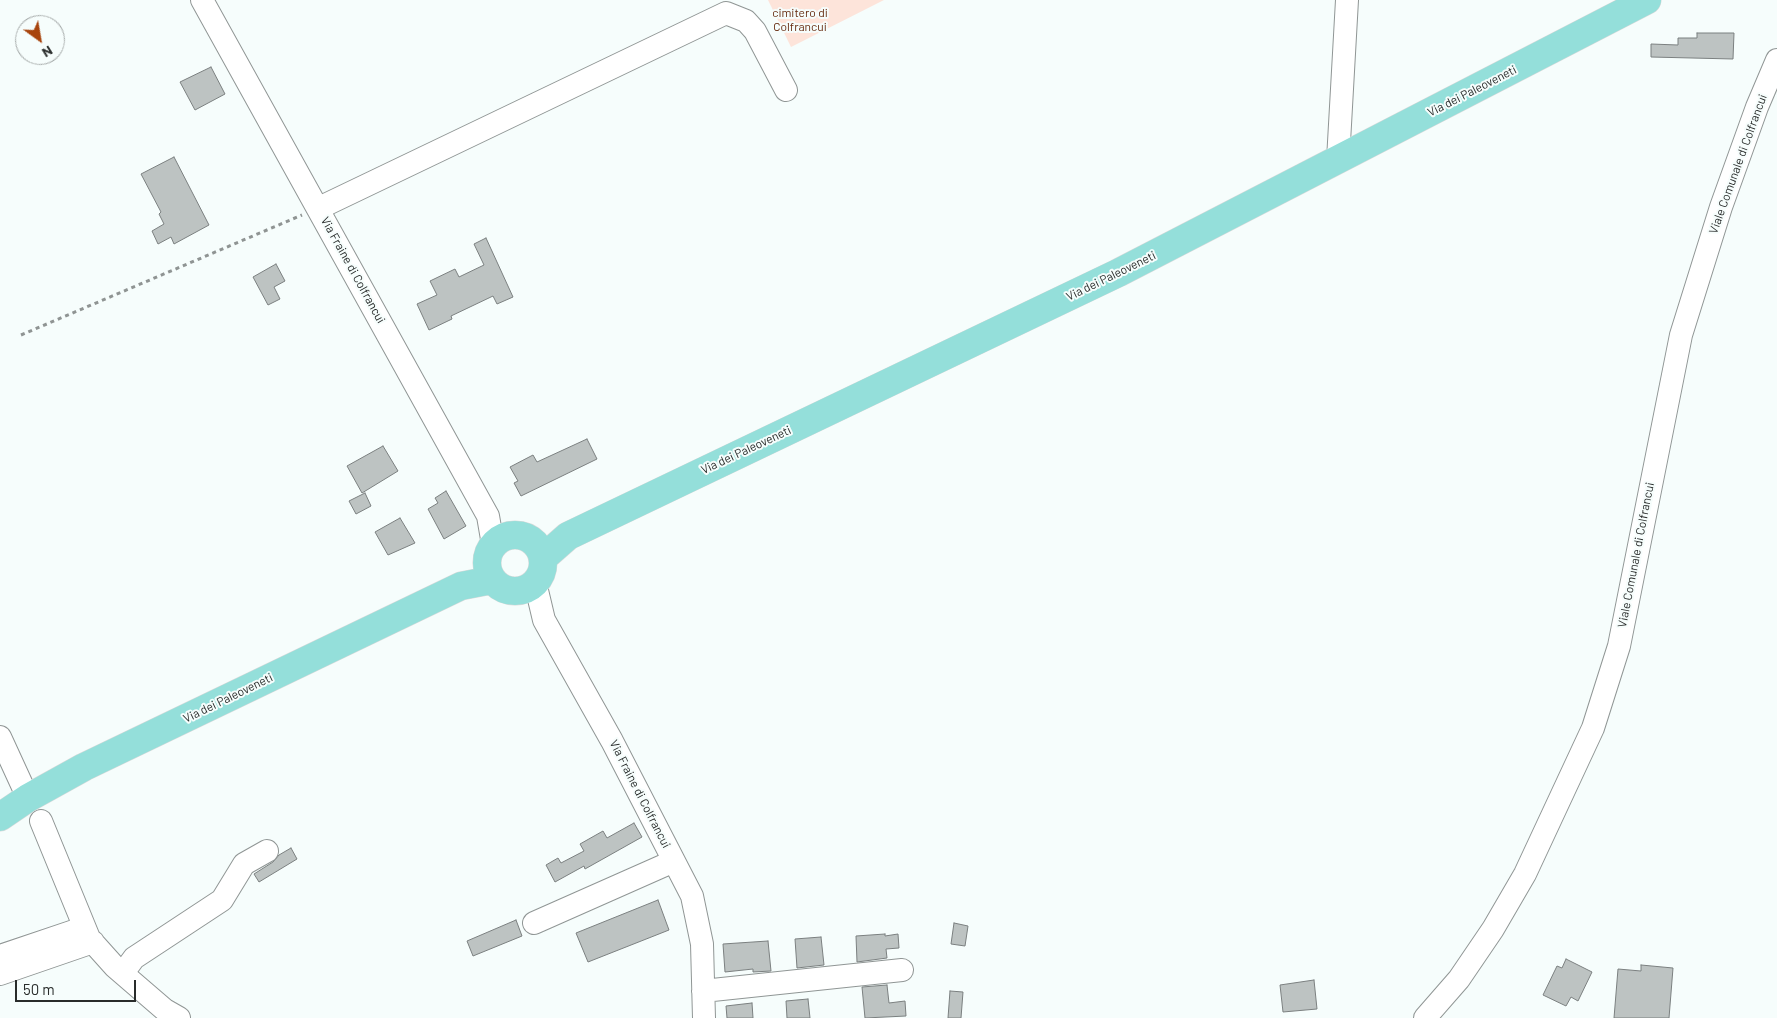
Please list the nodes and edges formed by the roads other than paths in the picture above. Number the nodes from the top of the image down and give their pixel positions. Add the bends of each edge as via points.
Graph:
1 (202, 0) edge
2 (1347, 0) edge
3 (1647, 0) edge
4 (1775, 68) edge
5 (786, 90) dead end
6 (1338, 160) junction
7 (319, 208) junction
8 (495, 556) junction
9 (533, 568) junction
10 (0, 737) edge
11 (34, 809) junction
12 (0, 817) edge
13 (267, 851) dead end
14 (674, 861) junction
15 (534, 923) dead end
16 (90, 937) junction
17 (0, 956) edge
18 (902, 970) dead end
19 (123, 973) junction
20 (0, 974) edge
21 (704, 991) junction
22 (180, 1018) edge
23 (704, 1018) edge
24 (1425, 1018) edge

1 - 7 street, Via Fraine di Colfrancui
2 - 6 street
3 - 6 main road, Via dei Paleoveneti
4 - 24 street, Viale Comunale di Colfrancui via 1757,107 1681,335 1619,646 1593,728 1525,874 1459,979
5 - 7 street via 756,31 746,21 726,13
6 - 9 main road, Via dei Paleoveneti via 1118,273 568,536
7 - 8 street, Via Fraine di Colfrancui via 488,516
8 - 9 main road, Via dei Paleoveneti via 527,538
8 - 9 main road, Via dei Paleoveneti via 504,590
8 - 11 main road, Via dei Paleoveneti via 461,586 84,767
9 - 14 street, Via Fraine di Colfrancui via 544,620
10 - 11 street
11 - 12 main road, Via dei Paleoveneti
11 - 16 street
13 - 19 street via 244,864 222,900 134,958
14 - 15 street
14 - 21 street, Via Fraine di Colfrancui via 692,896 702,944
16 - 17 street via 77,930
16 - 19 street
16 - 20 street
18 - 21 street
19 - 22 street via 165,1010
21 - 23 street, Via Fraine di Colfrancui

